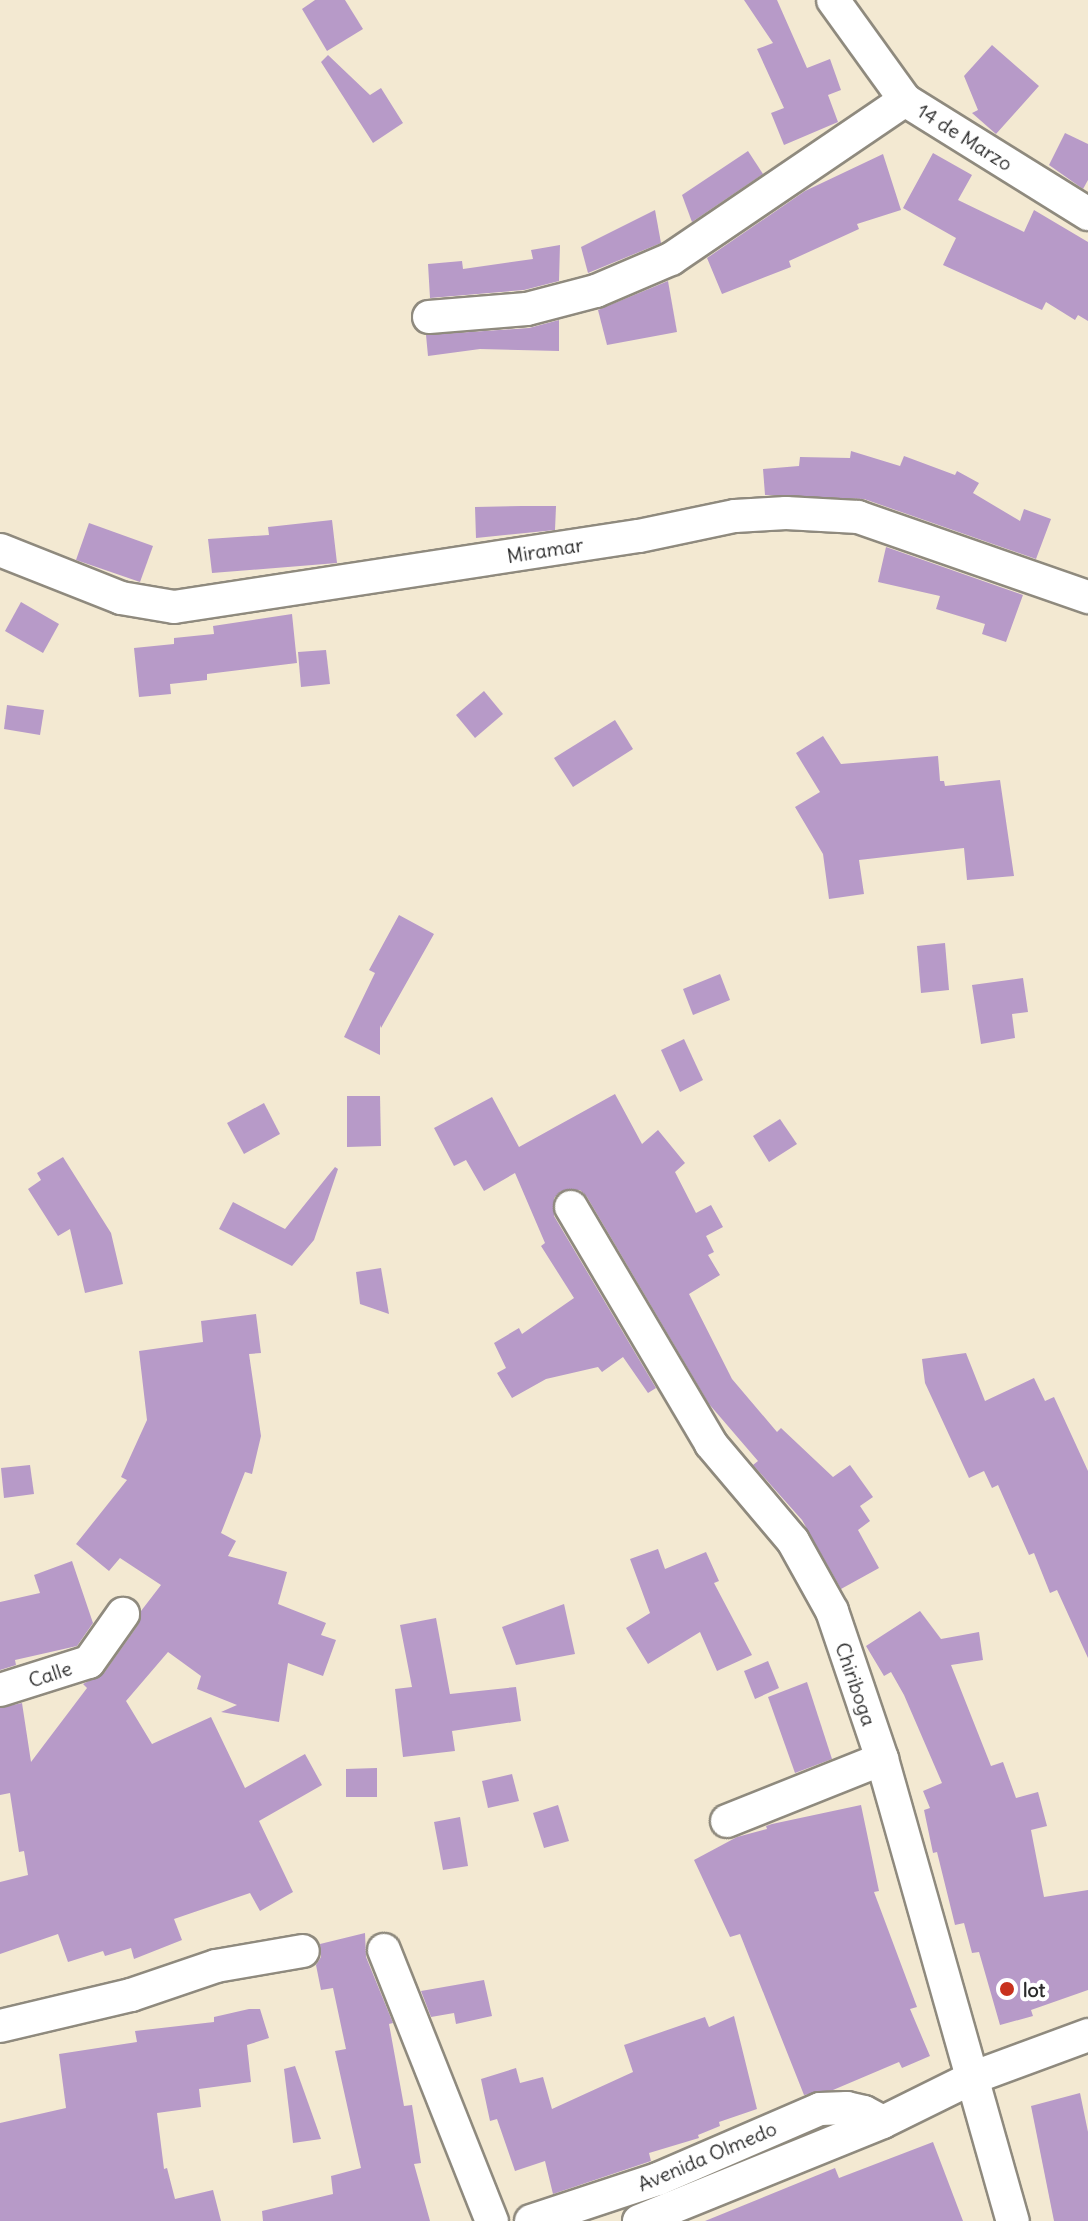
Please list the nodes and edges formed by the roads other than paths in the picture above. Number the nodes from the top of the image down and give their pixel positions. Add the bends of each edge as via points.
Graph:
1 (833, 0) edge
2 (905, 100) junction
3 (1088, 214) edge
4 (429, 317) dead end
5 (0, 550) edge
6 (1088, 597) edge
7 (571, 1207) dead end
8 (123, 1614) dead end
9 (0, 1690) edge
10 (882, 1759) junction
11 (727, 1821) dead end
12 (384, 1950) dead end
13 (303, 1951) dead end
14 (0, 2026) edge
15 (1088, 2035) edge
16 (972, 2078) junction
17 (883, 2122) junction
18 (492, 2221) edge
19 (531, 2221) edge
20 (639, 2221) edge
21 (1013, 2221) edge

1 - 2 street, 14 de Marzo
2 - 3 street, 14 de Marzo
2 - 4 street via 671,259 596,291 527,309
5 - 6 street, Miramar via 121,598 174,607 639,536 735,516 801,514 858,517
7 - 10 street, Chiriboga via 711,1444 793,1541 832,1611
8 - 9 street, Calle via 89,1662
10 - 11 street
10 - 16 street, Chiriboga
12 - 18 street
13 - 14 street via 216,1966 131,1995
15 - 16 street, Avenida Olmedo
16 - 17 street, Avenida Olmedo
16 - 21 street, Chiriboga
17 - 19 street, Avenida Olmedo via 847,2108 820,2109 658,2179
17 - 20 street, Avenida Olmedo

